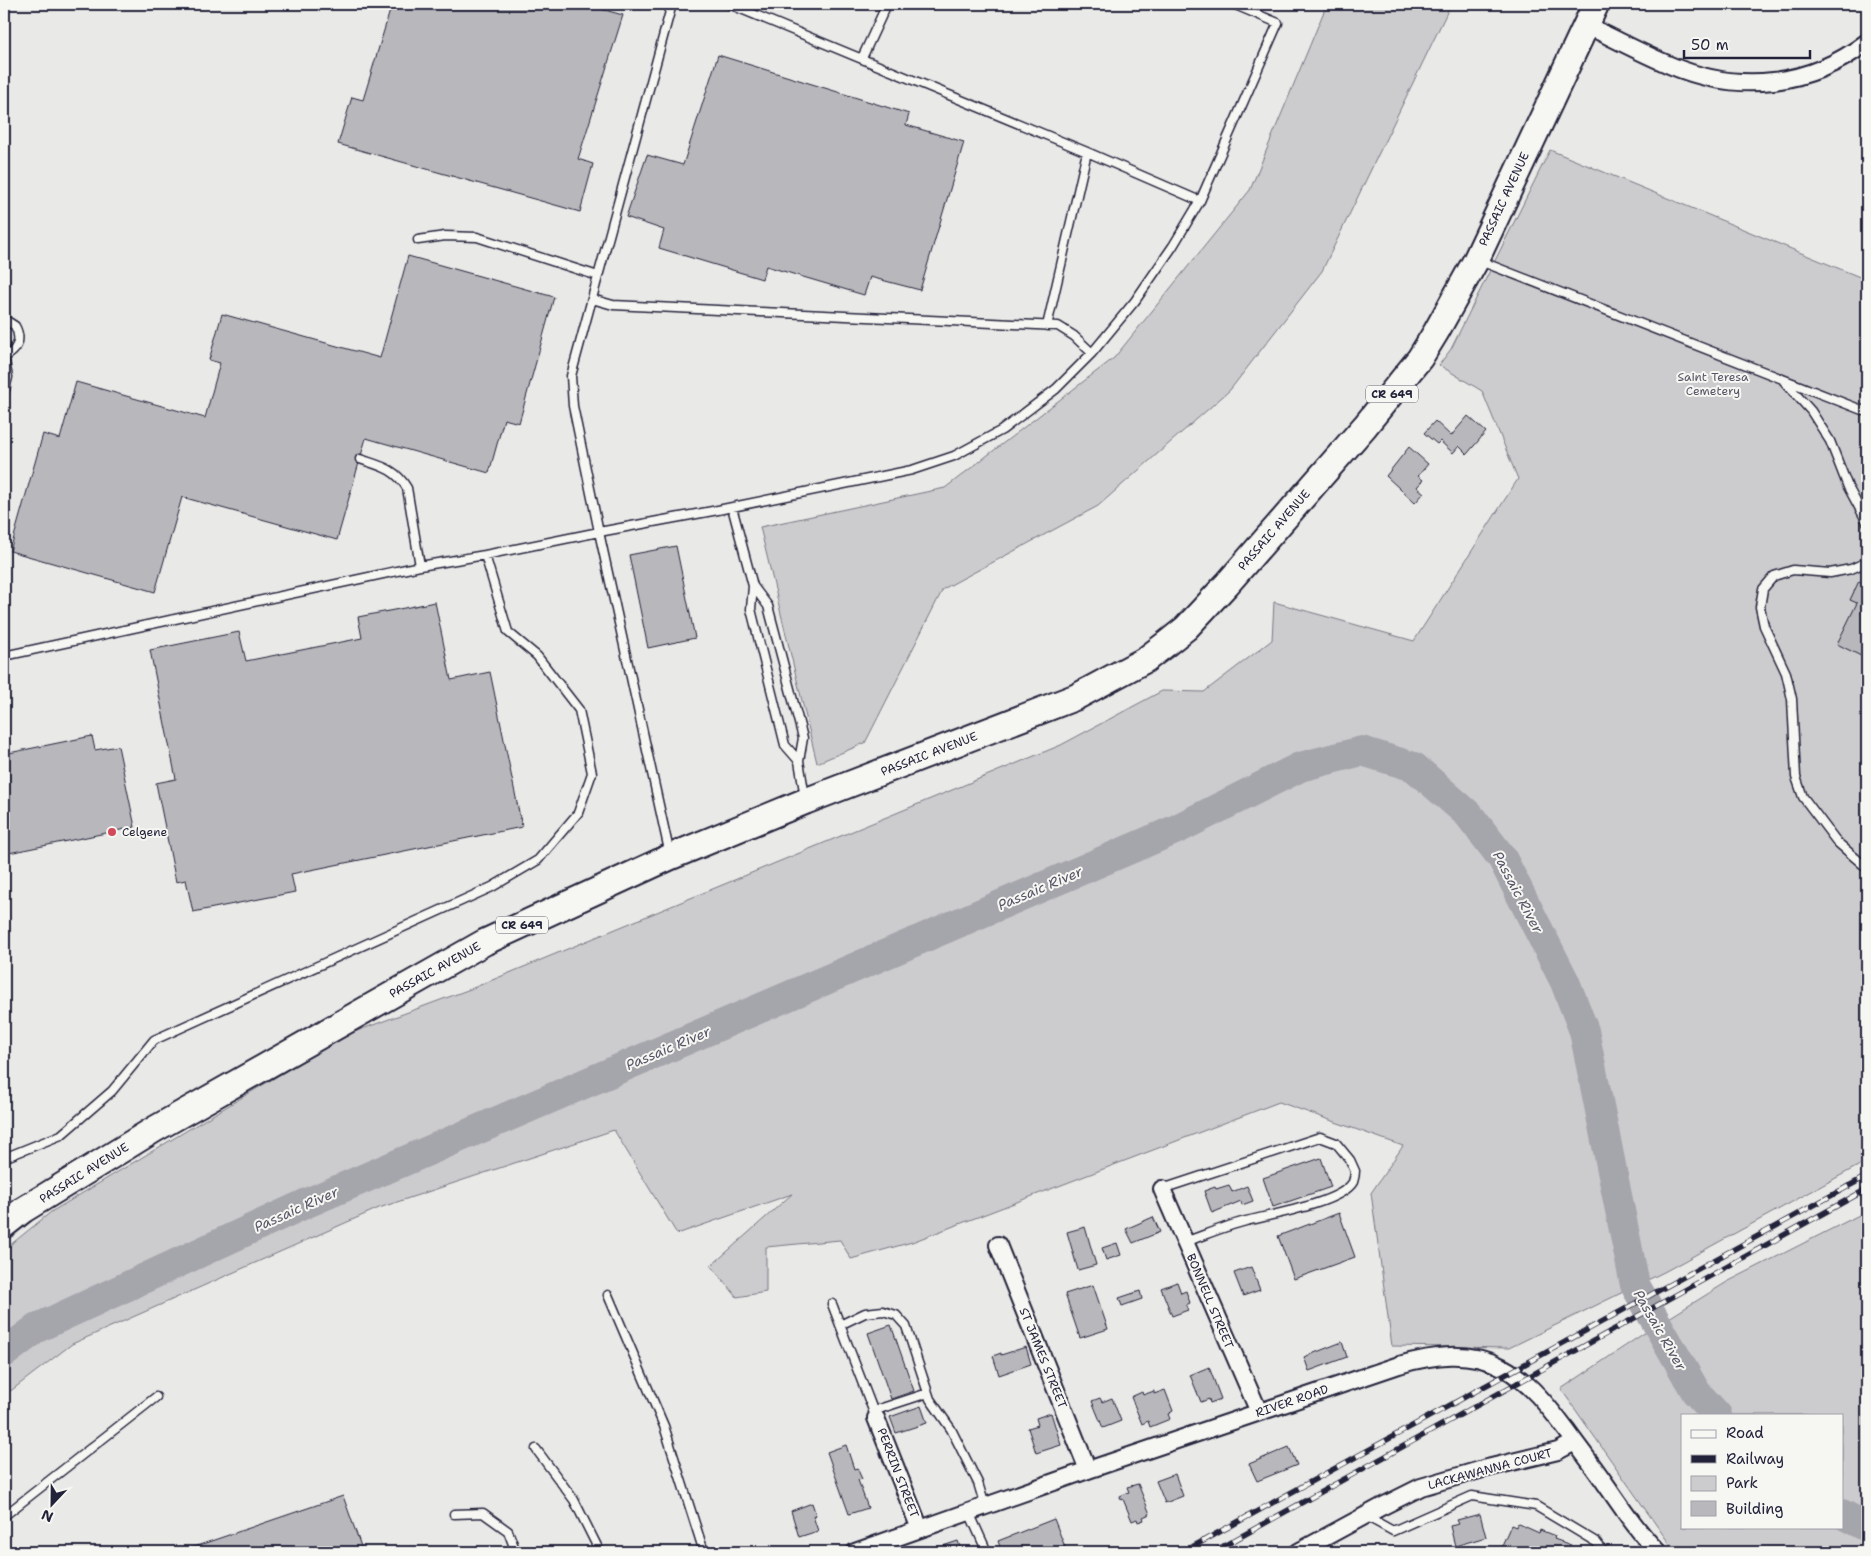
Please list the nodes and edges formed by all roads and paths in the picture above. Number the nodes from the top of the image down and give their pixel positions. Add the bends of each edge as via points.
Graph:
1 (672, 4) edge
2 (729, 4) edge
3 (887, 4) edge
4 (1233, 4) edge
5 (1591, 14) edge
6 (1867, 42) edge
7 (862, 58) junction
8 (1087, 152) junction
9 (1200, 201) junction
10 (418, 240) dead end
11 (1476, 260) junction
12 (598, 276) junction
13 (592, 299) junction
14 (4, 319) edge
15 (1047, 326) junction
16 (1092, 353) junction
17 (4, 357) edge
18 (1781, 378) junction
19 (4, 394) edge
20 (1867, 412) edge
21 (360, 459) dead end
22 (732, 507) junction
23 (1867, 522) edge
24 (599, 532) junction
25 (485, 555) junction
26 (1867, 562) edge
27 (420, 566) junction
28 (753, 586) junction
29 (4, 656) edge
30 (798, 761) junction
31 (806, 801) junction
32 (670, 857) junction
33 (1867, 868) edge
34 (4, 1158) edge
35 (1162, 1189) joint
36 (4, 1225) edge
37 (1185, 1242) junction
38 (998, 1245) dead end
39 (608, 1295) dead end
40 (832, 1304) dead end
41 (840, 1325) junction
42 (928, 1393) junction
43 (156, 1396) dead end
44 (1259, 1412) junction
45 (875, 1414) junction
46 (1575, 1442) junction
47 (536, 1449) dead end
48 (1088, 1470) junction
49 (985, 1506) junction
50 (969, 1512) junction
51 (454, 1514) dead end
52 (4, 1516) edge
53 (1366, 1516) junction
54 (920, 1529) junction
55 (516, 1552) edge
56 (600, 1552) edge
57 (704, 1552) edge
58 (855, 1552) edge
59 (987, 1552) edge
60 (1298, 1552) edge
61 (1604, 1552) edge
62 (1658, 1552) edge

1 - 12 lane
2 - 7 lane
3 - 7 lane
4 - 9 lane via 1278,23
5 - 6 street via 1673,66 1705,77 1734,82 1770,82 1805,75 1838,62
5 - 11 main road, PASSAIC AVENUE / CR 649
7 - 8 lane
8 - 9 lane
8 - 15 lane
9 - 16 lane via 1135,301
10 - 12 lane via 445,236 477,237
11 - 18 lane
11 - 31 main road, PASSAIC AVENUE / CR 649 via 1436,332 1402,382 1186,628 1130,669 1076,697
12 - 13 lane
13 - 15 lane via 613,305
13 - 24 lane via 572,376 572,393
14 - 17 lane via 16,326 19,338 15,350
15 - 16 lane via 1058,326
16 - 22 lane via 1056,389 1002,430 954,456 912,470
17 - 19 lane via 8,377
18 - 20 lane
18 - 23 lane via 1812,411 1830,440 1848,487
21 - 27 lane via 390,470 401,478 407,488
22 - 24 lane
22 - 28 lane
24 - 25 lane
24 - 32 lane
25 - 27 lane
25 - 34 lane via 508,632 537,656 579,710 592,773 578,813 538,860 492,887 154,1040 112,1091 60,1134
26 - 33 lane via 1830,573 1793,570 1774,576 1763,590 1760,606 1764,626 1786,673 1792,699 1796,778 1803,797 1837,842
27 - 29 lane
28 - 30 lane via 751,609 785,745
28 - 30 lane via 768,606 803,738
30 - 31 lane
31 - 32 main road, PASSAIC AVENUE / CR 649
32 - 36 main road, PASSAIC AVENUE / CR 649 via 452,959 155,1129
35 - 37 street, BONNELL STREET
35 - 37 lane via 1320,1138 1336,1143 1355,1171 1347,1188 1330,1198 1245,1221
37 - 44 street, BONNELL STREET
38 - 48 street, ST JAMES STREET
39 - 57 lane via 664,1426
40 - 41 lane
41 - 42 lane via 865,1313 884,1311 896,1315 906,1326
41 - 45 lane
42 - 45 lane
42 - 49 lane via 951,1429 978,1483
43 - 52 lane
44 - 46 street, RIVER ROAD via 1421,1358 1467,1356 1504,1368 1519,1379 1545,1402
44 - 48 street, RIVER ROAD
45 - 54 street, PERRIN STREET
46 - 53 street, LACKAWANNA COURT via 1558,1451 1483,1468 1422,1487
46 - 62 street, RIVER ROAD
47 - 56 lane via 574,1500
48 - 49 street, RIVER ROAD
49 - 50 street, RIVER ROAD
50 - 54 street, RIVER ROAD
50 - 59 lane
51 - 55 lane via 483,1513 508,1531
53 - 60 street, LACKAWANNA COURT
53 - 61 lane via 1393,1531 1472,1496 1499,1500 1536,1506 1596,1542
54 - 58 street, RIVER ROAD

